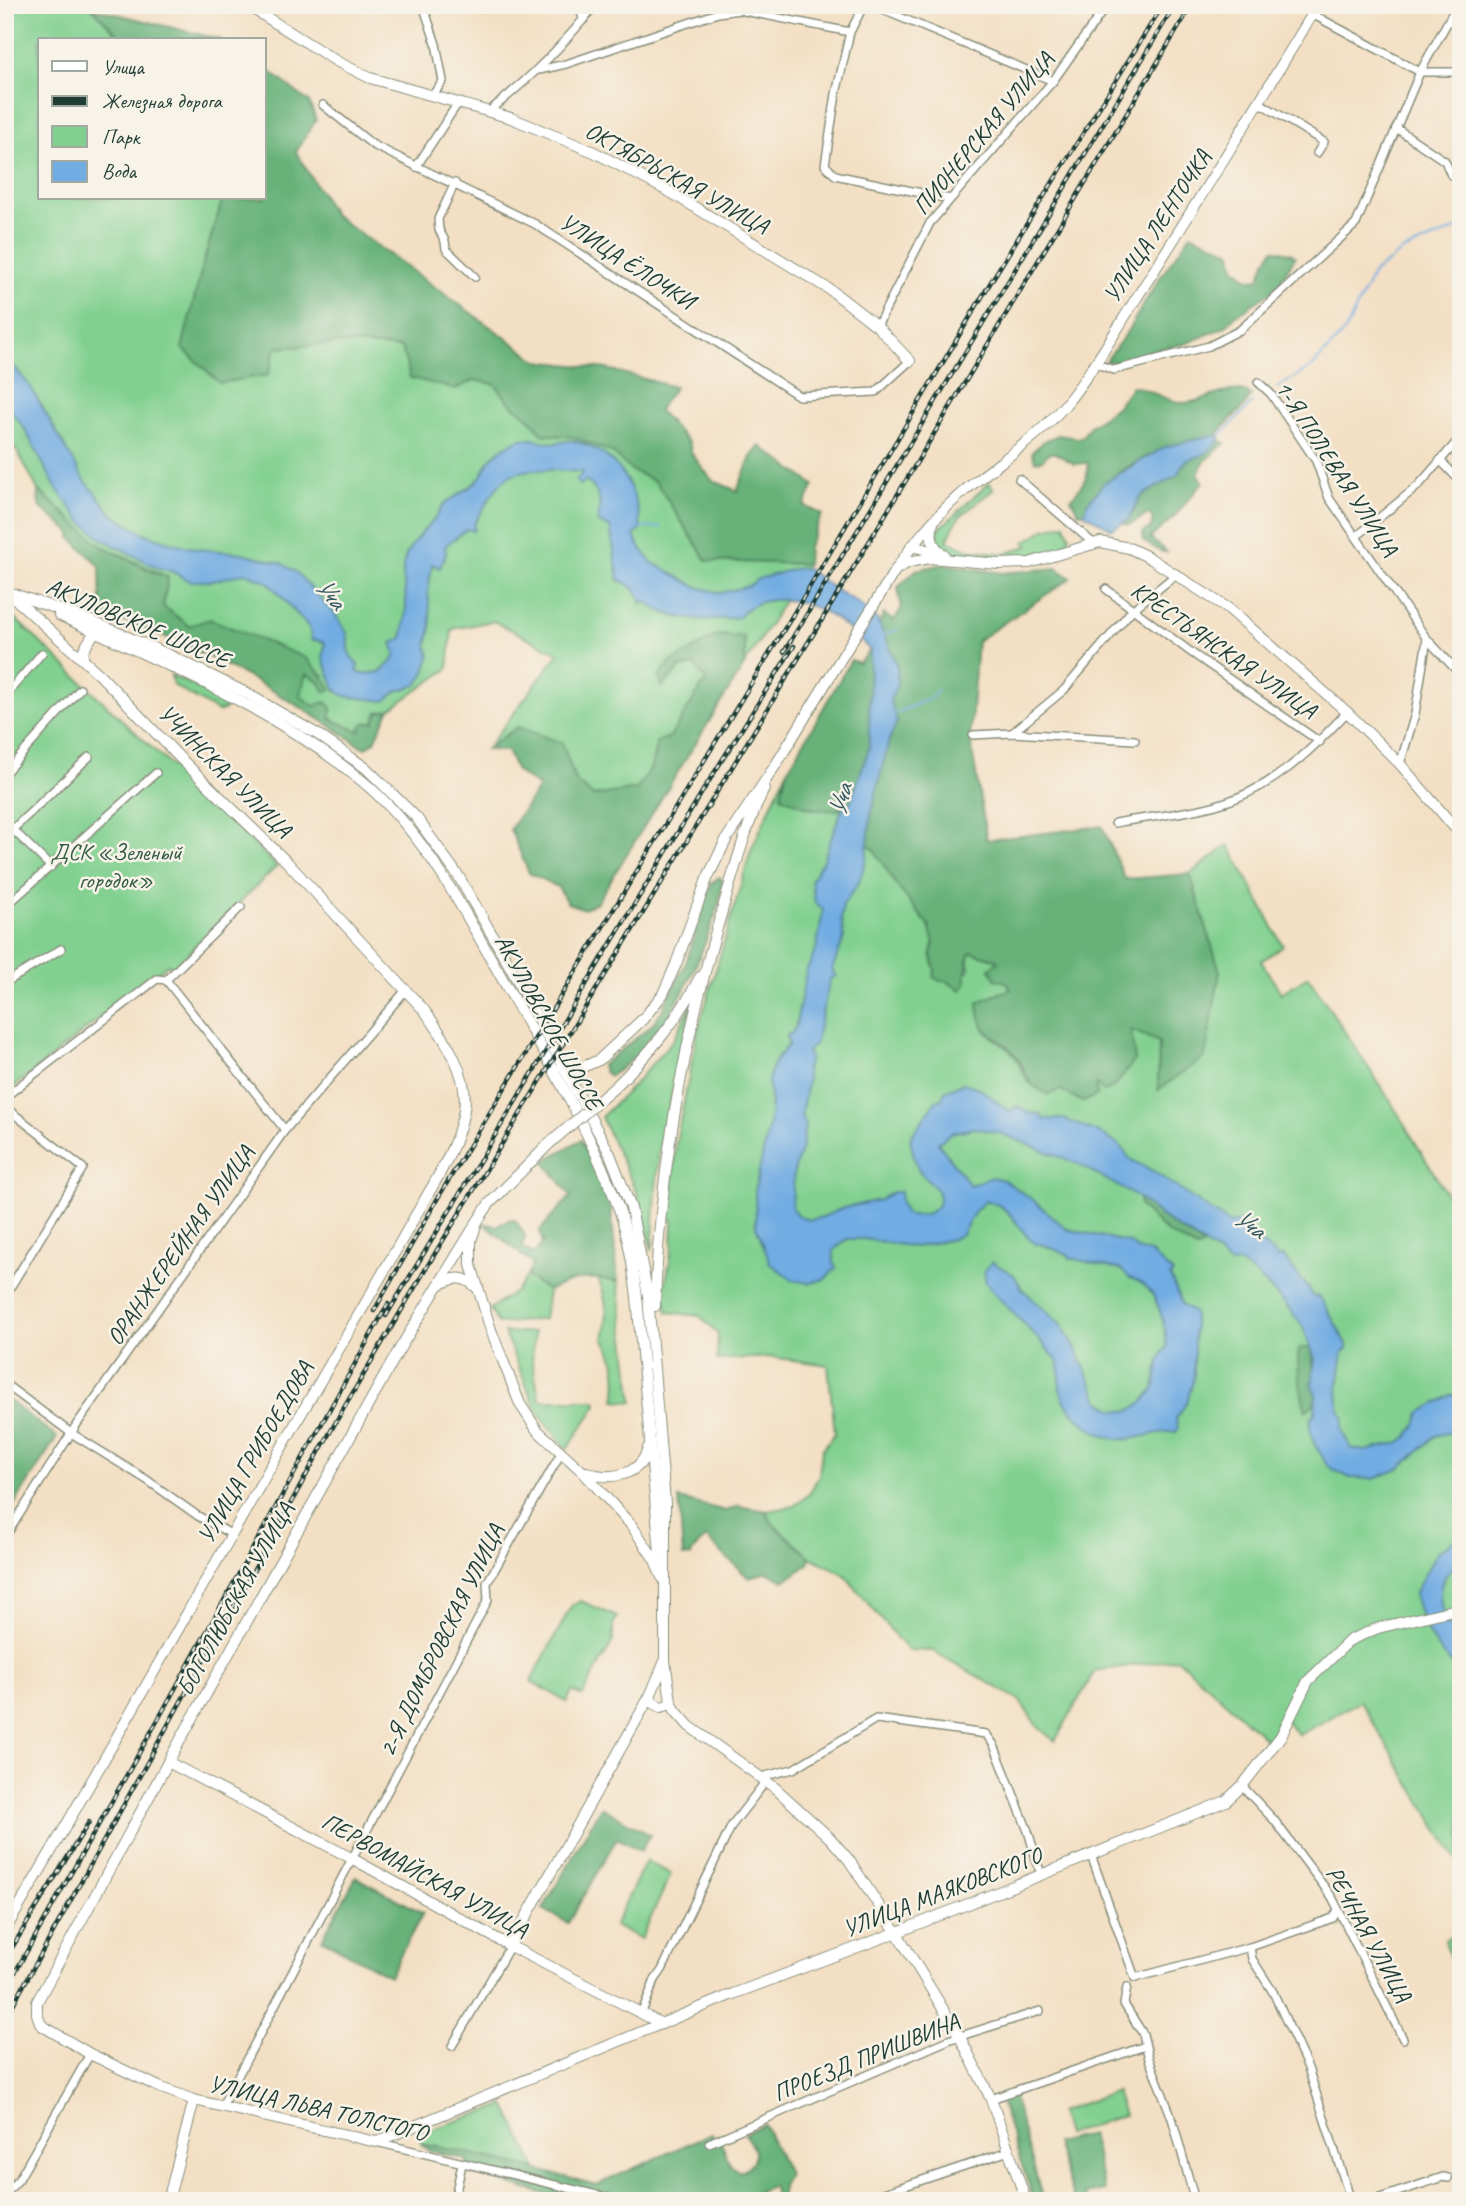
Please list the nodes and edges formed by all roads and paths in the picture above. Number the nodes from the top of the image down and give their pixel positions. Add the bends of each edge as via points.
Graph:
1 (247, 5) edge
2 (423, 5) edge
3 (578, 5) edge
4 (595, 5) edge
5 (864, 5) edge
6 (871, 5) edge
7 (1107, 5) edge
8 (1315, 10) edge
9 (1452, 14) dead end
10 (584, 20) junction
11 (850, 32) junction
12 (539, 70) junction
13 (1420, 72) junction
14 (1461, 72) edge
15 (1053, 81) junction
16 (432, 96) junction
17 (458, 103) junction
18 (1260, 103) junction
19 (323, 105) dead end
20 (488, 112) junction
21 (1396, 128) junction
22 (1317, 153) dead end
23 (416, 167) junction
24 (1451, 176) dead end
25 (455, 183) junction
26 (950, 199) junction
27 (475, 277) dead end
28 (877, 326) junction
29 (910, 361) joint
30 (1094, 363) junction
31 (1258, 382) dead end
32 (1461, 437) edge
33 (1440, 460) junction
34 (1019, 478) dead end
35 (1461, 482) edge
36 (933, 521) junction
37 (1357, 536) junction
38 (1093, 543) junction
39 (911, 546) junction
40 (941, 554) junction
41 (930, 558) junction
42 (958, 559) junction
43 (894, 572) junction
44 (1177, 574) junction
45 (1106, 589) dead end
46 (6, 591) edge
47 (1132, 610) junction
48 (98, 628) junction
49 (1427, 639) junction
50 (42, 653) dead end
51 (83, 659) junction
52 (1461, 675) edge
53 (80, 689) dead end
54 (5, 696) edge
55 (1347, 712) junction
56 (1012, 733) junction
57 (973, 735) dead end
58 (1135, 740) dead end
59 (1320, 741) junction
60 (89, 757) dead end
61 (777, 763) junction
62 (1400, 764) junction
63 (5, 773) edge
64 (156, 773) dead end
65 (5, 822) edge
66 (1115, 822) dead end
67 (13, 830) junction
68 (1461, 835) edge
69 (51, 867) junction
70 (5, 906) edge
71 (241, 907) dead end
72 (61, 949) dead end
73 (709, 954) junction
74 (161, 980) junction
75 (5, 983) edge
76 (406, 990) junction
77 (562, 1066) junction
78 (5, 1097) edge
79 (5, 1107) edge
80 (285, 1130) junction
81 (477, 1222) junction
82 (440, 1284) junction
83 (479, 1290) junction
84 (5, 1296) edge
85 (653, 1352) junction
86 (5, 1384) edge
87 (71, 1433) junction
88 (649, 1444) junction
89 (561, 1453) junction
90 (582, 1471) junction
91 (231, 1534) junction
92 (5, 1537) edge
93 (663, 1581) junction
94 (664, 1592) junction
95 (1460, 1608) edge
96 (665, 1661) junction
97 (652, 1691) junction
98 (671, 1696) junction
99 (167, 1762) junction
100 (764, 1779) junction
101 (1242, 1786) junction
102 (1091, 1855) junction
103 (353, 1859) junction
104 (1041, 1875) junction
105 (1338, 1910) junction
106 (5, 1930) edge
107 (897, 1933) junction
108 (510, 1946) junction
109 (1250, 1947) junction
110 (1127, 1987) dead end
111 (37, 2002) joint
112 (1040, 2011) dead end
113 (642, 2012) junction
114 (662, 2024) junction
115 (960, 2037) junction
116 (1403, 2039) dead end
117 (452, 2046) dead end
118 (1145, 2046) junction
119 (90, 2054) junction
120 (991, 2099) junction
121 (194, 2100) junction
122 (222, 2106) junction
123 (401, 2132) junction
124 (376, 2142) junction
125 (709, 2143) dead end
126 (410, 2151) junction
127 (1009, 2151) junction
128 (462, 2164) junction
129 (1448, 2178) dead end
130 (5, 2194) edge
131 (168, 2201) edge
132 (454, 2201) edge
133 (622, 2201) edge
134 (860, 2201) edge
135 (1026, 2201) edge
136 (1195, 2201) edge
137 (1351, 2201) edge
138 (1371, 2201) edge

1 - 16 street, ОКТЯБРЬСКАЯ УЛИЦА via 370,78
2 - 16 street via 443,81
3 - 10 street
4 - 10 street
5 - 11 street
6 - 15 street
7 - 15 street, ПИОНЕРСКАЯ УЛИЦА
8 - 13 street
8 - 18 street, УЛИЦА ЛЕНТОЧКА
9 - 13 street
10 - 12 street
11 - 12 street via 739,10
11 - 26 street via 830,127 828,170
12 - 20 street
13 - 14 street
13 - 21 street
15 - 26 street, ПИОНЕРСКАЯ УЛИЦА
16 - 17 street, ОКТЯБРЬСКАЯ УЛИЦА
17 - 20 street, ОКТЯБРЬСКАЯ УЛИЦА
17 - 23 street
18 - 22 street via 1324,142
18 - 30 street, УЛИЦА ЛЕНТОЧКА
19 - 23 street, УЛИЦА ЁЛОЧКИ via 373,145
20 - 28 street, ОКТЯБРЬСКАЯ УЛИЦА via 594,152 670,192 832,291
21 - 24 street via 1445,160
21 - 30 street via 1356,224 1240,330 1209,346 1114,370
23 - 25 street, УЛИЦА ЁЛОЧКИ
25 - 27 street via 438,219 439,230 446,249
25 - 29 street, УЛИЦА ЁЛОЧКИ via 535,224 799,396 876,393
26 - 28 street, ПИОНЕРСКАЯ УЛИЦА via 930,223
28 - 29 street, ОКТЯБРЬСКАЯ УЛИЦА
30 - 36 street, УЛИЦА ЛЕНТОЧКА via 1064,407
31 - 37 street, 1-Я ПОЛЕВАЯ УЛИЦА via 1316,461 1329,498
32 - 33 street
33 - 35 street
33 - 37 street via 1418,485
34 - 38 street
36 - 39 street, УЛИЦА ЛЕНТОЧКА
36 - 40 street via 931,536
37 - 49 street, 1-Я ПОЛЕВАЯ УЛИЦА
38 - 42 street via 1029,563
38 - 44 street via 1129,548
39 - 40 street
39 - 41 street
39 - 43 street, УЛИЦА ЛЕНТОЧКА
40 - 42 street
41 - 42 street
41 - 43 street via 909,562
43 - 61 street, УЛИЦА ЛЕНТОЧКА
44 - 47 street
44 - 55 street via 1229,609
45 - 47 street, КРЕСТЬЯНСКАЯ УЛИЦА
46 - 48 street, АКУЛОВСКОЕ ШОССЕ
46 - 51 street, УЧИНСКАЯ УЛИЦА
47 - 56 street via 1064,690
47 - 59 street, КРЕСТЬЯНСКАЯ УЛИЦА
48 - 51 street
48 - 77 street, АКУЛОВСКОЕ ШОССЕ via 167,654 246,693 366,768 416,817 459,877
48 - 88 street, АКУЛОВСКОЕ ШОССЕ via 310,743 362,781 409,828 443,875 550,1063 620,1212 637,1297
49 - 52 street, 1-Я ПОЛЕВАЯ УЛИЦА
49 - 62 street via 1415,714
50 - 54 street
51 - 76 street, УЧИНСКАЯ УЛИЦА via 287,862
53 - 63 street
55 - 59 street
55 - 62 street
56 - 57 street
56 - 58 street
59 - 66 street via 1287,771 1256,790 1217,805
60 - 67 street
61 - 73 street via 748,828
61 - 77 street via 716,859 663,994 599,1060 576,1070
62 - 68 street
64 - 69 street
65 - 67 street
67 - 69 street
69 - 70 street
71 - 74 street
72 - 75 street
73 - 81 street, БОГОЛЮБСКАЯ УЛИЦА, bridge via 689,998 646,1058 550,1143
73 - 85 street via 670,1133
74 - 78 street
74 - 80 street
76 - 80 street, ОРАНЖЕРЕЙНАЯ УЛИЦА
76 - 91 street, УЛИЦА ГРИБОЕДОВА via 442,1034 459,1072 465,1102 461,1121 447,1160
77 - 85 street, АКУЛОВСКОЕ ШОССЕ via 610,1154 631,1208 648,1296
79 - 84 street via 83,1168
80 - 87 street, ОРАНЖЕРЕЙНАЯ УЛИЦА
81 - 82 street, БОГОЛЮБСКАЯ УЛИЦА
81 - 83 street via 470,1255
82 - 83 street via 452,1277 463,1278
82 - 99 street, БОГОЛЮБСКАЯ УЛИЦА
83 - 89 street via 520,1404 537,1430
85 - 94 street, АКУЛОВСКОЕ ШОССЕ via 665,1517
86 - 87 street
87 - 91 street
87 - 92 street, ОРАНЖЕРЕЙНАЯ УЛИЦА
88 - 90 street via 642,1462 622,1474 601,1477
88 - 93 street, АКУЛОВСКОЕ ШОССЕ
89 - 90 street
89 - 103 street, 2-Я ДОМБРОВСКАЯ УЛИЦА via 487,1583 488,1600
90 - 93 street via 632,1526
91 - 106 street, УЛИЦА ГРИБОЕДОВА
93 - 94 street, АКУЛОВСКОЕ ШОССЕ
94 - 96 street, АКУЛОВСКОЕ ШОССЕ
95 - 101 street, УЛИЦА МАЯКОВСКОГО via 1378,1628 1350,1640 1308,1681 1280,1736
96 - 97 street
96 - 98 street, АКУЛОВСКОЕ ШОССЕ
97 - 98 street via 663,1686
97 - 98 street via 653,1703 661,1707 668,1705
97 - 108 street
98 - 100 street, АКУЛОВСКОЕ ШОССЕ via 675,1710 689,1726
99 - 103 street, ПЕРВОМАЙСКАЯ УЛИЦА
99 - 111 street, БОГОЛЮБСКАЯ УЛИЦА
100 - 104 street via 793,1769 876,1719 986,1734 1024,1821
100 - 107 street, АКУЛОВСКОЕ ШОССЕ via 849,1860
100 - 113 street via 732,1825
101 - 102 street, УЛИЦА МАЯКОВСКОГО via 1226,1801
101 - 105 street, РЕЧНАЯ УЛИЦА via 1309,1865
102 - 104 street, УЛИЦА МАЯКОВСКОГО
102 - 109 street via 1135,1978
103 - 108 street, ПЕРВОМАЙСКАЯ УЛИЦА
103 - 122 street, 2-Я ДОМБРОВСКАЯ УЛИЦА
104 - 107 street, УЛИЦА МАЯКОВСКОГО
105 - 109 street via 1333,1918
105 - 116 street, РЕЧНАЯ УЛИЦА
107 - 114 street, УЛИЦА МАЯКОВСКОГО
107 - 115 street, АКУЛОВСКОЕ ШОССЕ
108 - 113 street, ПЕРВОМАЙСКАЯ УЛИЦА
108 - 117 street
109 - 137 street via 1308,2068
110 - 118 street via 1124,2004 1143,2034
111 - 119 street, УЛИЦА ЛЬВА ТОЛСТОГО via 41,2025
112 - 115 street, ПРОЕЗД ПРИШВИНА
113 - 114 street, ПЕРВОМАЙСКАЯ УЛИЦА
114 - 123 street, УЛИЦА МАЯКОВСКОГО
115 - 120 street, АКУЛОВСКОЕ ШОССЕ
115 - 125 street, ПРОЕЗД ПРИШВИНА
118 - 120 street
118 - 136 street via 1172,2118
119 - 121 street, УЛИЦА ЛЬВА ТОЛСТОГО
119 - 130 street via 19,2179
120 - 127 street, АКУЛОВСКОЕ ШОССЕ
121 - 122 street, УЛИЦА ЛЬВА ТОЛСТОГО
121 - 131 street
122 - 124 street, УЛИЦА ЛЬВА ТОЛСТОГО
123 - 124 street, УЛИЦА МАЯКОВСКОГО
123 - 126 street
124 - 126 street, УЛИЦА ЛЬВА ТОЛСТОГО
126 - 128 street, УЛИЦА ЛЬВА ТОЛСТОГО
127 - 134 street
127 - 135 street, АКУЛОВСКОЕ ШОССЕ
128 - 132 street
128 - 133 street, УЛИЦА ЛЬВА ТОЛСТОГО
129 - 138 street

